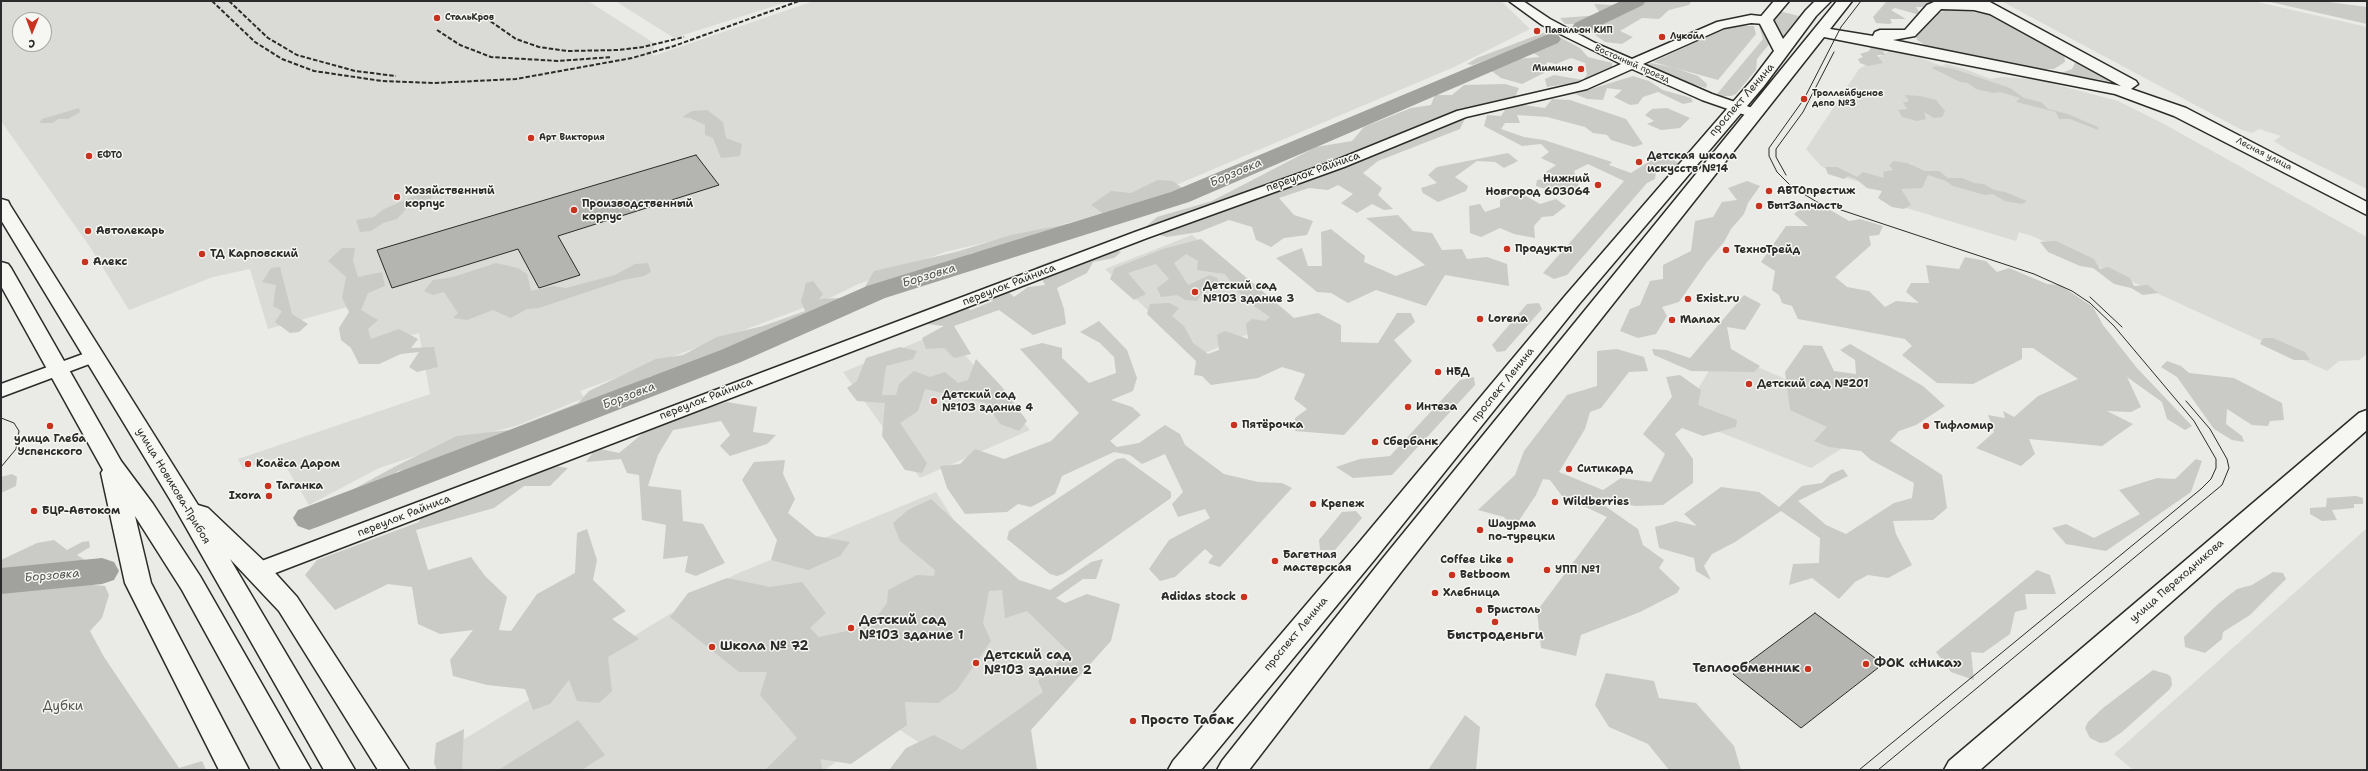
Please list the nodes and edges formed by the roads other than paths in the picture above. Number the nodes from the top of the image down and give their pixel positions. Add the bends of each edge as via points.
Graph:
1 (1515, 1) edge
2 (1977, 1) edge
3 (1819, 6) edge
4 (1840, 8) edge
5 (1994, 10) junction
6 (1782, 11) edge
7 (1820, 32) junction
8 (1910, 33) junction
9 (2066, 49) junction
10 (1919, 50) junction
11 (1783, 52) junction
12 (1632, 65) junction
13 (2037, 72) junction
14 (2160, 103) junction
15 (1746, 111) junction
16 (1, 205) edge
17 (2367, 209) edge
18 (1, 268) edge
19 (94, 356) junction
20 (58, 370) junction
21 (1, 391) edge
22 (2362, 422) edge
23 (112, 466) junction
24 (180, 496) junction
25 (258, 571) junction
26 (234, 770) edge
27 (296, 770) edge
28 (340, 770) edge
29 (394, 770) edge
30 (1183, 770) edge
31 (1232, 770) edge
32 (1959, 770) edge

1 - 12 street, Восточный проезд via 1546,22
2 - 5 main road
3 - 6 main road
3 - 11 main road, проспект Ленина
4 - 7 main road, проспект Ленина
4 - 8 main road via 1864,32 1886,36
5 - 8 main road via 1974,6 1939,5 1932,8
5 - 9 main road
6 - 11 main road
6 - 12 street, переулок Райниса via 1722,25
7 - 10 main road
7 - 15 main road, проспект Ленина
8 - 10 main road via 1910,39
9 - 13 main road via 2071,58 2067,67
9 - 14 main road
10 - 13 main road
11 - 15 main road, проспект Ленина
12 - 15 street, Восточный проезд
12 - 25 street, переулок Райниса via 1582,86 1462,114 1339,164 1141,235
13 - 14 main road via 2090,82
14 - 17 main road, Лесная улица
15 - 30 main road, проспект Ленина via 1572,300
15 - 31 main road, проспект Ленина via 1698,182
16 - 19 main road, улица Новикова-Прибоя
18 - 20 main road
19 - 20 street
19 - 24 main road, улица Новикова-Прибоя
20 - 21 street
20 - 23 main road
22 - 32 main road, улица Переходникова
23 - 26 main road via 138,583
23 - 27 main road via 144,510 190,583
24 - 25 main road
24 - 28 main road, улица Новикова-Прибоя
25 - 29 main road via 288,604

